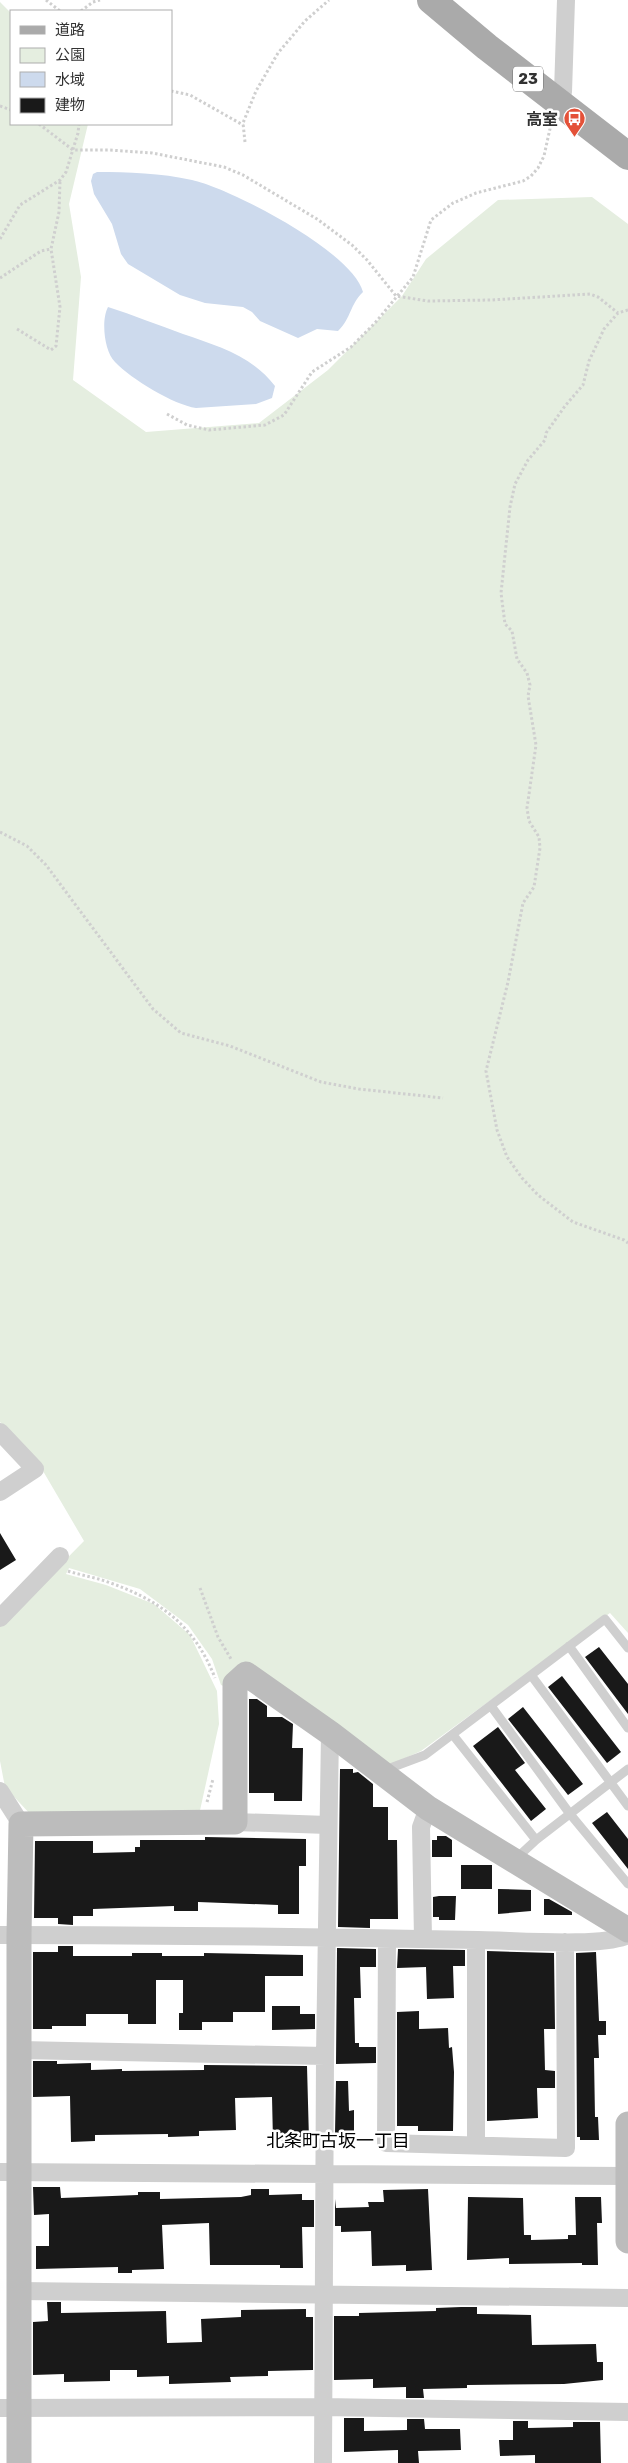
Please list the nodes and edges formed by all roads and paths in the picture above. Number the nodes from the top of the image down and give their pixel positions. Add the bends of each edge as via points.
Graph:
1 (46, 0) edge
2 (100, 0) edge
3 (329, 0) edge
4 (431, 0) edge
5 (566, 0) edge
6 (59, 10) edge
7 (83, 10) edge
8 (172, 91) edge
9 (558, 102) junction
10 (40, 125) edge
11 (79, 125) edge
12 (243, 125) junction
13 (245, 142) dead end
14 (73, 150) junction
15 (628, 156) edge
16 (60, 180) junction
17 (0, 239) edge
18 (51, 249) junction
19 (0, 278) edge
20 (396, 296) junction
21 (628, 310) edge
22 (618, 313) junction
23 (17, 329) dead end
24 (167, 414) dead end
25 (0, 832) edge
26 (443, 1098) dead end
27 (628, 1243) edge
28 (0, 1432) edge
29 (0, 1492) edge
30 (61, 1562) joint
31 (200, 1588) dead end
32 (0, 1618) edge
33 (568, 1646) junction
34 (628, 1648) edge
35 (246, 1674) junction
36 (531, 1675) junction
37 (218, 1683) dead end
38 (491, 1706) junction
39 (628, 1728) edge
40 (330, 1733) junction
41 (453, 1735) junction
42 (628, 1769) edge
43 (380, 1772) junction
44 (213, 1776) dead end
45 (611, 1784) junction
46 (0, 1791) edge
47 (628, 1806) edge
48 (428, 1808) junction
49 (570, 1814) junction
50 (203, 1822) junction
51 (235, 1822) junction
52 (21, 1824) junction
53 (328, 1825) junction
54 (536, 1840) junction
55 (519, 1864) junction
56 (628, 1884) edge
57 (628, 1930) edge
58 (9, 1935) edge
59 (628, 1935) edge
60 (328, 1937) junction
61 (387, 1939) junction
62 (423, 1939) junction
63 (476, 1940) junction
64 (566, 1942) junction
65 (19, 2050) junction
66 (325, 2056) junction
67 (628, 2124) edge
68 (476, 2146) junction
69 (10, 2173) edge
70 (325, 2173) junction
71 (627, 2176) edge
72 (628, 2241) edge
73 (19, 2291) junction
74 (322, 2295) junction
75 (628, 2298) edge
76 (322, 2407) junction
77 (9, 2408) edge
78 (628, 2412) edge
79 (19, 2463) edge
80 (322, 2463) edge

1 - 6 path
2 - 7 path
3 - 12 path via 305,21 278,53 256,91
4 - 9 main road, 23
5 - 9 street via 563,92
8 - 12 path via 190,95
9 - 15 main road, 23
9 - 20 path via 538,168 523,181 488,188 453,204 431,220 413,276
10 - 14 path
11 - 14 path
12 - 13 path
14 - 16 path
14 - 20 path via 152,152 224,167 243,175 317,219 352,245
16 - 17 path via 20,205
16 - 18 path via 59,212
18 - 19 path via 40,251
18 - 23 path via 60,307 56,346 51,350
20 - 22 path via 428,301 590,294
20 - 24 path via 351,347 312,372 284,415 266,425 209,430 187,425
21 - 22 path
22 - 27 path via 604,329 589,361 583,385 546,433 545,440 519,476 510,507 501,593 505,624 512,632 517,659 530,685 528,696 536,745 527,808 540,848 534,887 523,903 486,1071 497,1130 508,1157 522,1178 573,1222
25 - 26 path via 28,846 46,865 153,1009 181,1034 230,1046 321,1082
28 - 29 street via 35,1469
30 - 32 street
30 - 37 path via 155,1602 190,1631
31 - 35 path via 218,1637 229,1657
33 - 34 lane via 605,1619
33 - 36 lane
33 - 39 lane
35 - 40 street
35 - 51 street via 235,1684
36 - 38 lane
36 - 45 lane
38 - 41 lane
38 - 49 lane
40 - 43 street
40 - 53 street
41 - 43 lane via 425,1755
41 - 54 lane
42 - 45 lane
43 - 48 street
44 - 50 path
45 - 47 lane
45 - 49 lane
46 - 52 street
48 - 55 street
48 - 62 street via 421,1826
49 - 54 lane
49 - 56 lane
50 - 51 street
50 - 52 street
51 - 53 street
52 - 58 street
53 - 60 street
54 - 55 lane via 522,1853
55 - 57 street
58 - 60 street
58 - 65 street
59 - 64 street via 619,1939
60 - 61 street
60 - 66 street
61 - 62 street
61 - 68 street via 386,2144
62 - 63 street
63 - 64 street
63 - 68 street
64 - 68 street via 566,2148
65 - 66 street
65 - 69 street
66 - 70 street
67 - 71 street
69 - 70 street
69 - 73 street
70 - 71 street
70 - 74 street
71 - 72 street
73 - 74 street
73 - 77 street
74 - 75 street
74 - 76 street
76 - 77 street
76 - 78 street
76 - 80 street
77 - 79 street

